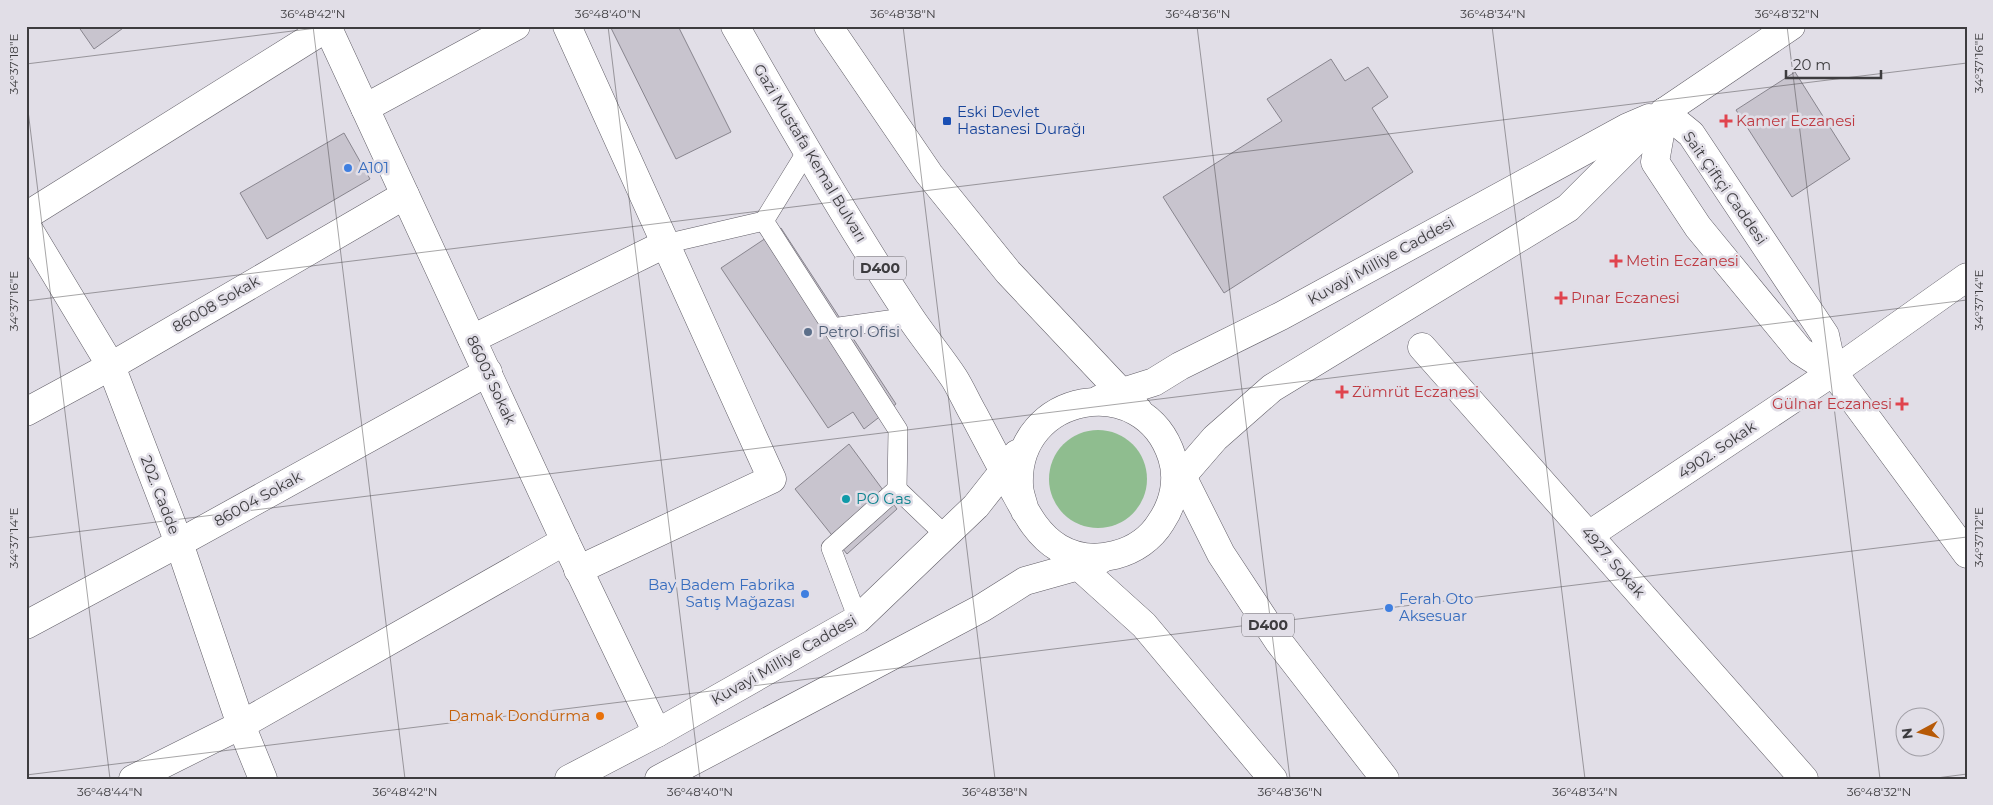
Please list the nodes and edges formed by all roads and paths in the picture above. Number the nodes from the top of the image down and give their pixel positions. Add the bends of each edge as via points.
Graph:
1 (327, 26) edge
2 (516, 26) edge
3 (567, 26) edge
4 (735, 26) edge
5 (828, 26) edge
6 (1791, 26) edge
7 (365, 108) junction
8 (1664, 112) junction
9 (807, 151) junction
10 (405, 195) junction
11 (26, 216) edge
12 (764, 221) junction
13 (26, 225) edge
14 (665, 244) junction
15 (1967, 277) edge
16 (910, 317) junction
17 (832, 328) junction
18 (472, 339) junction
19 (1422, 347) dead end
20 (111, 366) junction
21 (488, 372) junction
22 (1833, 372) junction
23 (1121, 392) junction
24 (1094, 401) junction
25 (26, 412) edge
26 (1142, 415) junction
27 (1031, 437) junction
28 (1004, 471) junction
29 (1177, 472) junction
30 (897, 489) junction
31 (1025, 510) junction
32 (945, 535) junction
33 (1589, 535) junction
34 (565, 541) junction
35 (179, 543) junction
36 (1967, 554) edge
37 (1069, 557) junction
38 (578, 570) junction
39 (858, 619) junction
40 (26, 624) edge
41 (241, 725) junction
42 (657, 733) junction
43 (134, 779) edge
44 (263, 779) edge
45 (569, 779) edge
46 (660, 779) edge
47 (1273, 779) edge
48 (1385, 779) edge
49 (1804, 779) edge

1 - 7 main road, 86003 Sokak
1 - 11 main road
2 - 7 main road
3 - 14 main road
4 - 9 main road, Gazi Mustafa Kemal Bulvarı / D400
5 - 23 main road via 929,174 1008,272
6 - 8 main road, Kuvayi Milliye Caddesi
7 - 10 main road, 86003 Sokak
8 - 22 main road, Sait Çiftçi Caddesi via 1690,134 1825,335
8 - 22 main road, Sait Çiftçi Caddesi via 1655,162 1698,227 1800,351
8 - 23 main road, Kuvayi Milliye Caddesi via 1628,127 1154,382
8 - 29 main road, Kuvayi Milliye Caddesi via 1568,208 1272,388
9 - 12 lane
9 - 16 main road, Gazi Mustafa Kemal Bulvarı / D400
10 - 18 main road, 86003 Sokak
10 - 20 main road, 86008 Sokak
12 - 14 lane
12 - 17 lane
13 - 20 main road, 202. Cadde
14 - 18 main road
14 - 38 main road via 772,479
15 - 22 main road, 4902. Sokak
16 - 17 lane
16 - 28 main road, Gazi Mustafa Kemal Bulvarı / D400 via 955,379
17 - 30 lane via 898,430
18 - 21 main road, 86003 Sokak
19 - 33 main road, 4927. Sokak
20 - 25 main road, 86008 Sokak
20 - 35 main road, 202. Cadde
21 - 34 main road, 86003 Sokak
21 - 35 main road, 86004 Sokak
22 - 33 main road, 4902. Sokak
22 - 36 main road, Sait Çiftçi Caddesi
23 - 24 main road, Kuvayi Milliye Caddesi
23 - 26 main road
24 - 26 main road via 1120,404
24 - 27 main road via 1069,406 1048,418
26 - 29 main road via 1161,434
27 - 28 main road, Kuvayi Milliye Caddesi
27 - 31 main road via 1021,461 1019,486
28 - 31 main road, Gazi Mustafa Kemal Bulvarı / D400
28 - 32 main road, Kuvayi Milliye Caddesi via 976,506
29 - 37 main road via 1170,509 1156,532 1135,548 1110,557
29 - 48 main road, D400 via 1221,554 1274,635
30 - 32 lane
30 - 39 lane via 830,548
31 - 37 main road via 1039,532
32 - 39 main road, Kuvayi Milliye Caddesi
33 - 49 main road, 4927. Sokak
34 - 38 main road, 86003 Sokak
34 - 41 main road
35 - 40 main road, 86004 Sokak
35 - 41 main road, 202. Cadde
37 - 46 main road via 982,608
37 - 47 main road via 1144,625
38 - 42 main road, 86003 Sokak
39 - 42 main road, Kuvayi Milliye Caddesi
41 - 43 main road
41 - 44 main road, 202. Cadde
42 - 45 main road, Kuvayi Milliye Caddesi

